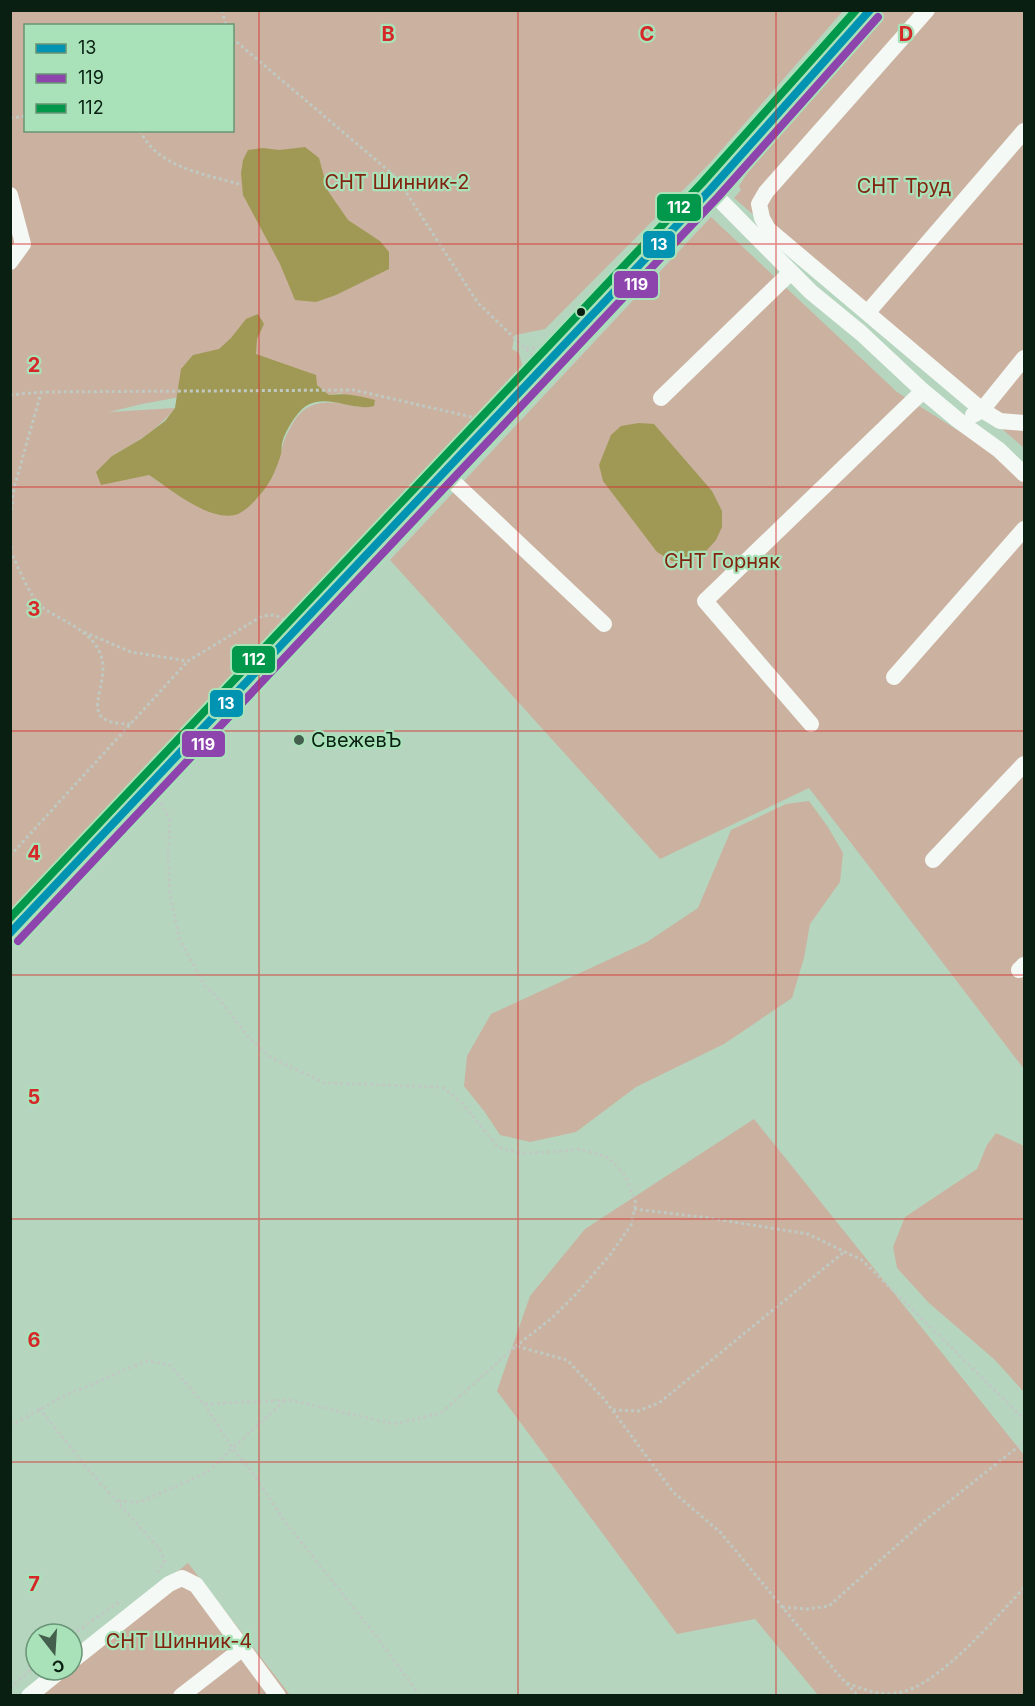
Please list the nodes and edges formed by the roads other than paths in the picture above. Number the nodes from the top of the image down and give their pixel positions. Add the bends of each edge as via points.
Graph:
1 (870, 10) edge
2 (927, 10) edge
3 (1024, 131) edge
4 (710, 190) junction
5 (10, 195) edge
6 (10, 262) edge
7 (791, 272) junction
8 (868, 312) junction
9 (1024, 358) edge
10 (923, 391) junction
11 (661, 398) dead end
12 (982, 410) junction
13 (958, 421) junction
14 (1024, 423) edge
15 (444, 473) junction
16 (1024, 474) edge
17 (1024, 530) edge
18 (604, 624) dead end
19 (894, 677) dead end
20 (811, 724) dead end
21 (1024, 764) edge
22 (933, 860) dead end
23 (10, 934) edge
24 (243, 1648) junction
25 (84, 1652) edge
26 (46, 1682) edge
27 (29, 1695) edge
28 (181, 1695) edge
29 (278, 1695) edge

1 - 4 street
2 - 8 street via 759,204 768,229
3 - 8 street
4 - 7 street
4 - 15 street
5 - 6 street via 23,244
7 - 10 street
7 - 11 street
8 - 12 street
9 - 12 street
10 - 13 street
10 - 20 street via 705,601
12 - 13 street
12 - 14 street via 1000,421
13 - 16 street via 999,450
15 - 18 street
15 - 23 street
17 - 19 street
21 - 22 street
24 - 25 street via 196,1585 182,1578
24 - 28 street
24 - 29 street
26 - 27 street

